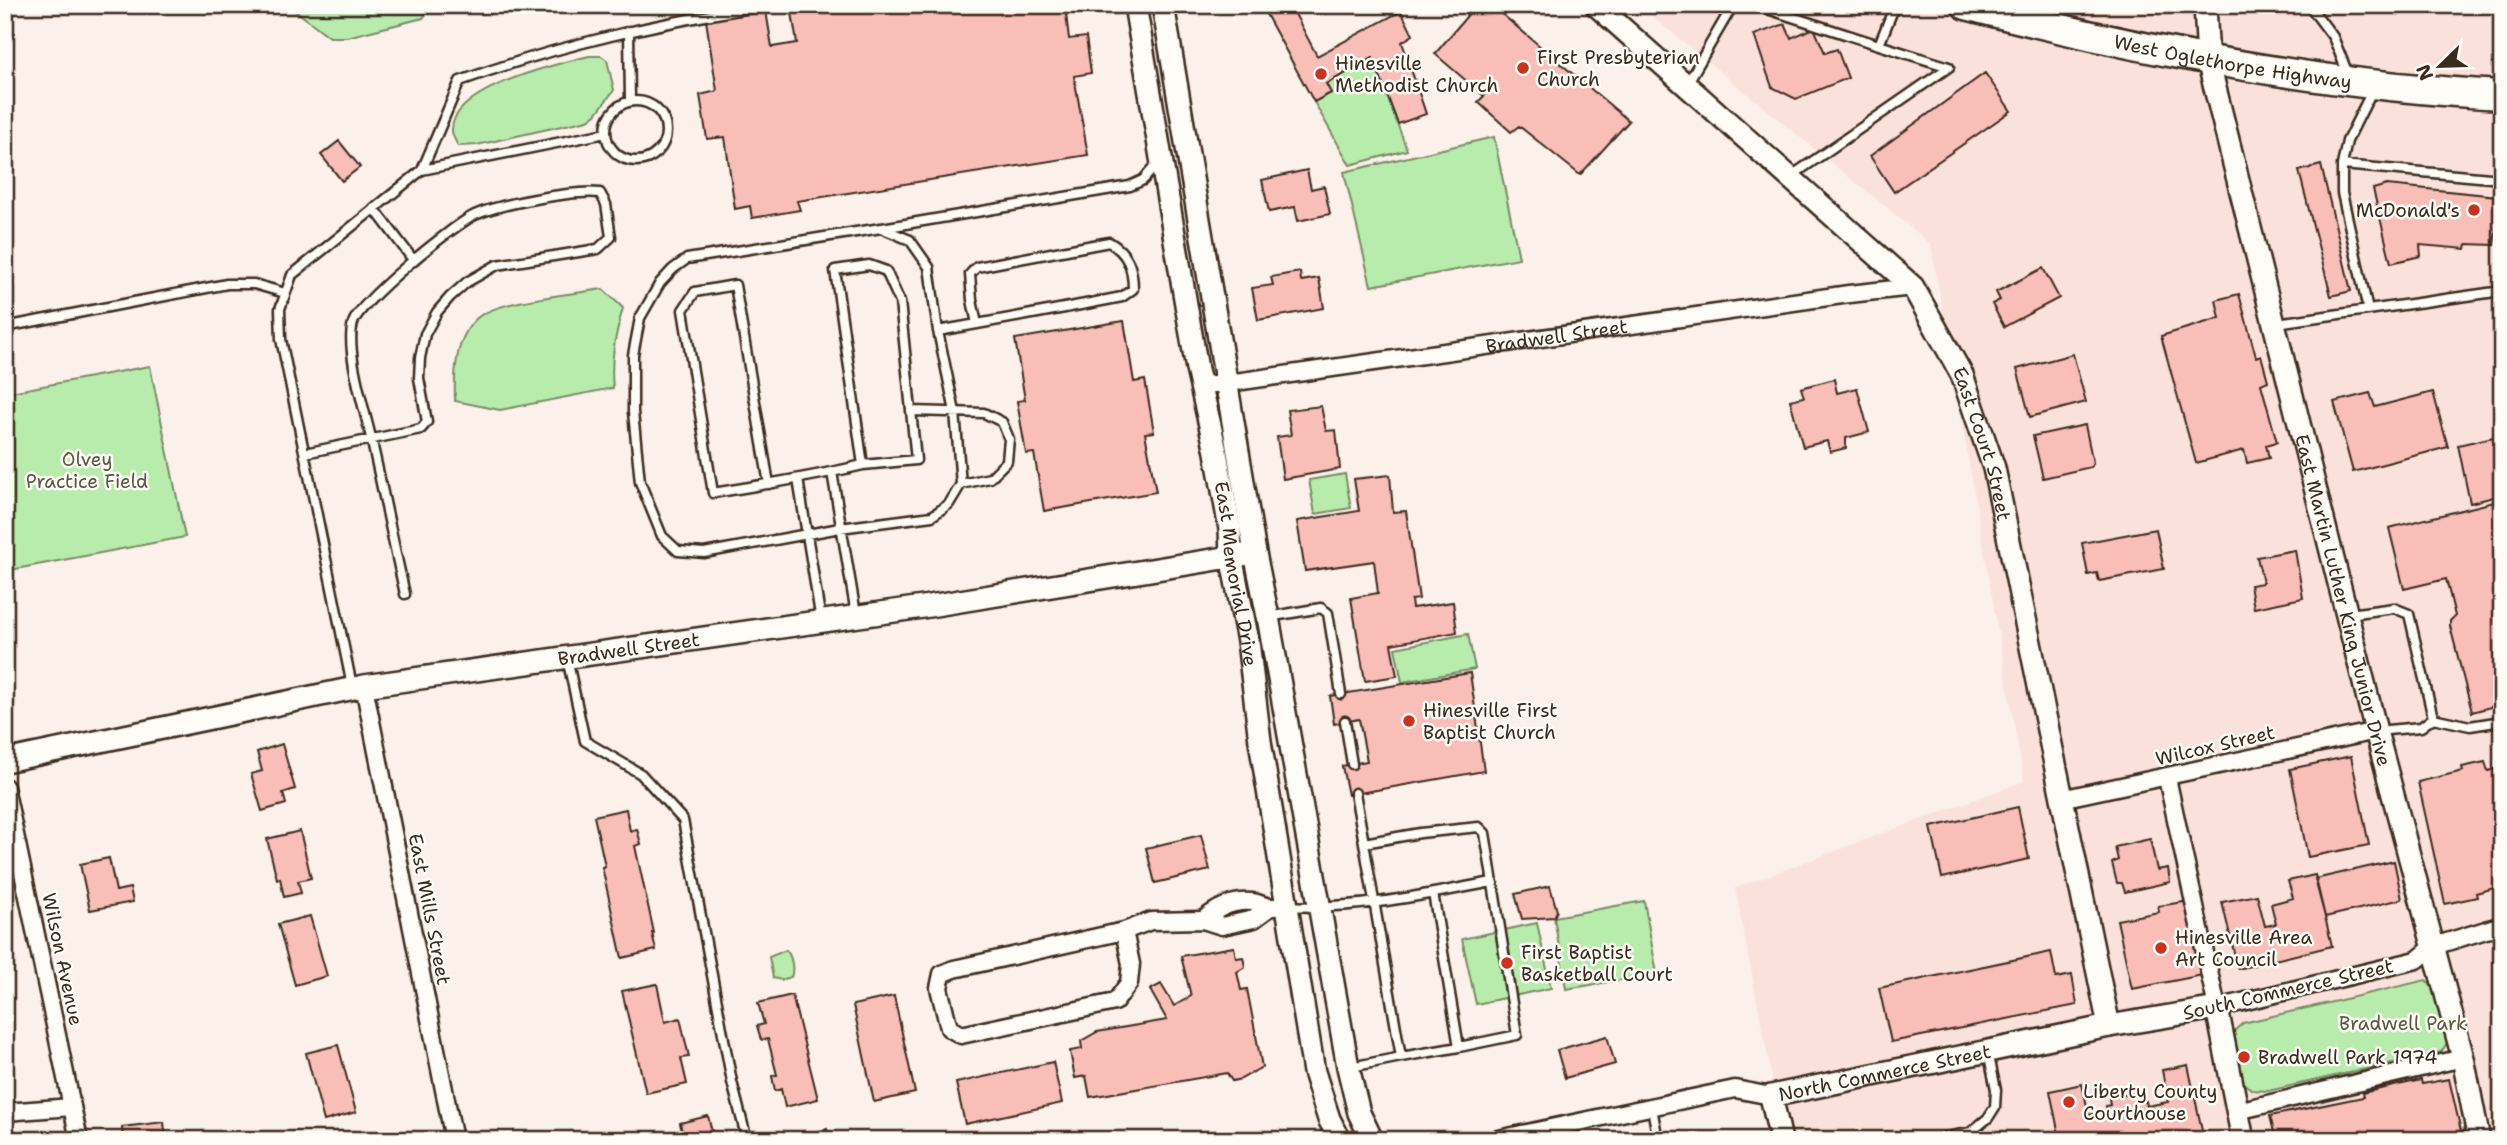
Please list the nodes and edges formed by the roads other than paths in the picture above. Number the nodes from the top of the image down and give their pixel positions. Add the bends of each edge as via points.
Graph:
1 (769, 5) edge
2 (1135, 5) edge
3 (1163, 5) edge
4 (1596, 5) edge
5 (1733, 5) edge
6 (1755, 5) edge
7 (1895, 5) edge
8 (1966, 5) edge
9 (2205, 5) edge
10 (2309, 5) edge
11 (629, 31) junction
12 (1880, 44) junction
13 (2208, 60) junction
14 (2363, 82) junction
15 (1687, 85) junction
16 (2502, 95) edge
17 (630, 101) junction
18 (606, 133) junction
19 (1161, 158) junction
20 (2342, 165) junction
21 (422, 170) junction
22 (1790, 177) junction
23 (2502, 179) edge
24 (374, 208) junction
25 (881, 228) junction
26 (414, 261) junction
27 (1913, 287) junction
28 (2502, 291) edge
29 (285, 293) junction
30 (2368, 310) junction
31 (2274, 323) junction
32 (977, 324) junction
33 (5, 327) edge
34 (938, 331) junction
35 (1228, 383) junction
36 (1201, 385) junction
37 (911, 411) junction
38 (955, 412) junction
39 (371, 439) junction
40 (305, 453) junction
41 (863, 466) junction
42 (832, 472) junction
43 (798, 479) junction
44 (769, 484) junction
45 (961, 484) junction
46 (840, 528) junction
47 (807, 535) junction
48 (1255, 553) junction
49 (1231, 556) junction
50 (405, 594) dead end
51 (2347, 615) junction
52 (856, 616) junction
53 (1268, 617) junction
54 (821, 621) junction
55 (567, 658) junction
56 (358, 687) junction
57 (1342, 694) dead end
58 (2432, 718) junction
59 (1345, 721) dead end
60 (2502, 721) edge
61 (2376, 731) junction
62 (5, 761) edge
63 (1352, 764) dead end
64 (2167, 778) junction
65 (5, 787) edge
66 (1356, 793) dead end
67 (2061, 799) junction
68 (1363, 843) junction
69 (1492, 882) junction
70 (1433, 893) junction
71 (1374, 904) junction
72 (1277, 907) junction
73 (1320, 908) junction
74 (2502, 925) edge
75 (1124, 931) junction
76 (2434, 946) junction
77 (2217, 1008) junction
78 (2109, 1026) junction
79 (1459, 1047) junction
80 (1988, 1051) junction
81 (1401, 1058) junction
82 (2463, 1058) junction
83 (1348, 1068) junction
84 (1771, 1096) junction
85 (72, 1107) junction
86 (1652, 1108) junction
87 (2237, 1111) junction
88 (5, 1112) edge
89 (79, 1140) edge
90 (454, 1140) edge
91 (747, 1140) edge
92 (1340, 1140) edge
93 (1372, 1140) edge
94 (1494, 1140) edge
95 (1658, 1140) edge
96 (1781, 1140) edge
97 (1932, 1140) edge
98 (2243, 1140) edge
99 (2479, 1140) edge

1 - 11 lane
2 - 19 street, East Memorial Drive
3 - 35 street, East Memorial Drive
4 - 15 street, East Court Street
5 - 15 lane
6 - 12 lane
7 - 12 lane
8 - 13 highway, West Oglethorpe Highway
9 - 13 street, East Martin Luther King Junior Drive
10 - 14 lane
11 - 17 lane
11 - 21 lane via 520,59 460,81
12 - 22 lane via 1949,67
13 - 14 highway, West Oglethorpe Highway
13 - 31 street, East Martin Luther King Junior Drive
14 - 16 highway, West Oglethorpe Highway
14 - 20 lane
15 - 22 street, East Court Street
17 - 18 lane via 608,118
17 - 18 lane via 642,101 662,114 666,126 660,148 640,161 624,159 611,148
18 - 21 lane
19 - 25 lane via 1152,173 1130,186
19 - 36 street, East Memorial Drive
20 - 23 lane
20 - 30 lane via 2342,193
21 - 24 lane
22 - 27 street, East Court Street
24 - 26 lane
24 - 29 lane via 292,275
25 - 34 lane via 909,240 929,267
25 - 47 lane via 687,259 660,283 640,318 633,355 640,482 662,536 678,551 704,553
26 - 39 lane via 373,297 353,322 351,345
26 - 39 lane via 473,215 487,210 571,193 600,193 606,204 611,237 598,249 497,265 450,297 425,334 420,358 427,422 421,429
27 - 35 street, Bradwell Street
27 - 67 street, East Court Street via 1962,375 1994,468
28 - 30 lane
29 - 33 lane via 254,284 227,284
29 - 40 lane via 280,309 281,339
30 - 31 lane
31 - 51 street, East Martin Luther King Junior Drive
32 - 32 lane via 1122,297 1133,289 1128,259 1109,242 977,267 970,274
32 - 34 lane
34 - 38 lane
35 - 36 street, Bradwell Street
35 - 48 street, East Memorial Drive
36 - 49 street, East Memorial Drive via 1230,529
37 - 38 lane
37 - 41 lane via 916,460
37 - 41 lane via 900,302 886,271 869,265 835,270
38 - 45 lane
38 - 45 lane via 984,413 1002,422 1009,439 1007,461 990,478
39 - 40 lane
39 - 50 lane
40 - 56 lane
41 - 42 lane
42 - 43 lane
42 - 46 lane
43 - 44 lane
43 - 47 lane
44 - 44 lane via 713,493 683,310 695,292 735,285
45 - 46 lane via 949,504 932,516
46 - 47 lane
46 - 52 lane
47 - 54 lane
48 - 49 street, Bradwell Street
48 - 53 street, East Memorial Drive
49 - 52 street, Bradwell Street
49 - 72 street, East Memorial Drive via 1248,641
51 - 58 lane via 2394,607 2409,614
51 - 61 street, East Martin Luther King Junior Drive
52 - 54 street, Bradwell Street
53 - 57 lane via 1321,608 1328,613
53 - 73 street, East Memorial Drive
54 - 55 street, Bradwell Street
55 - 56 street, Bradwell Street
55 - 91 lane via 585,741 641,774 683,820
56 - 62 street, Bradwell Street
56 - 90 street, East Mills Street
58 - 60 lane via 2470,726
58 - 61 lane via 2421,727
59 - 63 lane
61 - 64 street, Wilcox Street
61 - 76 street, East Martin Luther King Junior Drive
64 - 67 street, Wilcox Street
64 - 77 street
65 - 85 street, Wilson Avenue
66 - 68 lane
67 - 78 street, East Court Street
68 - 69 lane via 1479,827 1485,833
68 - 71 lane
69 - 70 lane
69 - 79 lane via 1517,1035
70 - 71 lane
70 - 79 lane
71 - 73 lane
71 - 81 lane
72 - 73 lane
72 - 75 street via 1252,902 1219,906 1203,920 1151,921
72 - 92 street, East Memorial Drive via 1314,1072
73 - 83 street, East Memorial Drive
74 - 76 street, South Commerce Street
75 - 75 street via 1131,964 1129,983 1115,1002 961,1035 949,1028 939,988 942,975
76 - 77 street, South Commerce Street via 2417,960
76 - 82 street, East Martin Luther King Junior Drive
77 - 78 street, South Commerce Street
77 - 87 street
78 - 80 street, North Commerce Street
79 - 81 lane
80 - 84 street, North Commerce Street
80 - 97 lane via 1995,1107 1971,1132
81 - 83 lane
82 - 87 street
82 - 99 street, East Martin Luther King Junior Drive
83 - 93 street, East Memorial Drive via 1359,1113
84 - 86 street, North Commerce Street via 1735,1089
84 - 96 street
85 - 88 street
85 - 89 street, Wilson Avenue
86 - 94 street, North Commerce Street
86 - 95 lane
87 - 98 street

